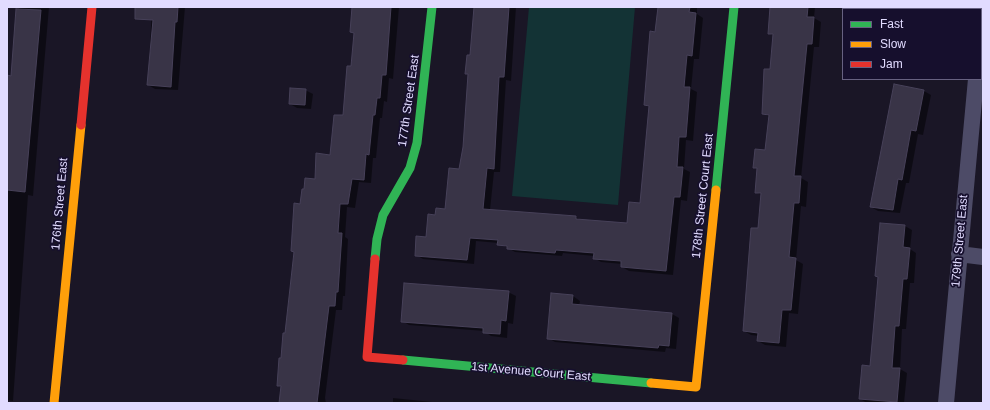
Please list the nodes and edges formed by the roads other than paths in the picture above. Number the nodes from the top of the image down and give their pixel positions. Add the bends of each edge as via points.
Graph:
1 (92, 7) edge
2 (432, 7) edge
3 (734, 7) edge
4 (976, 80) edge
5 (959, 254) junction
6 (983, 257) edge
7 (367, 357) joint
8 (696, 387) joint
9 (54, 403) edge
10 (946, 403) edge

1 - 9 street, 176th Street East
2 - 7 street, 177th Street East via 417,143 410,168 384,215 377,239
3 - 8 street, 178th Street Court East
4 - 5 street, 179th Street East
5 - 6 street
5 - 10 street, 179th Street East
7 - 8 street, 1st Avenue Court East

